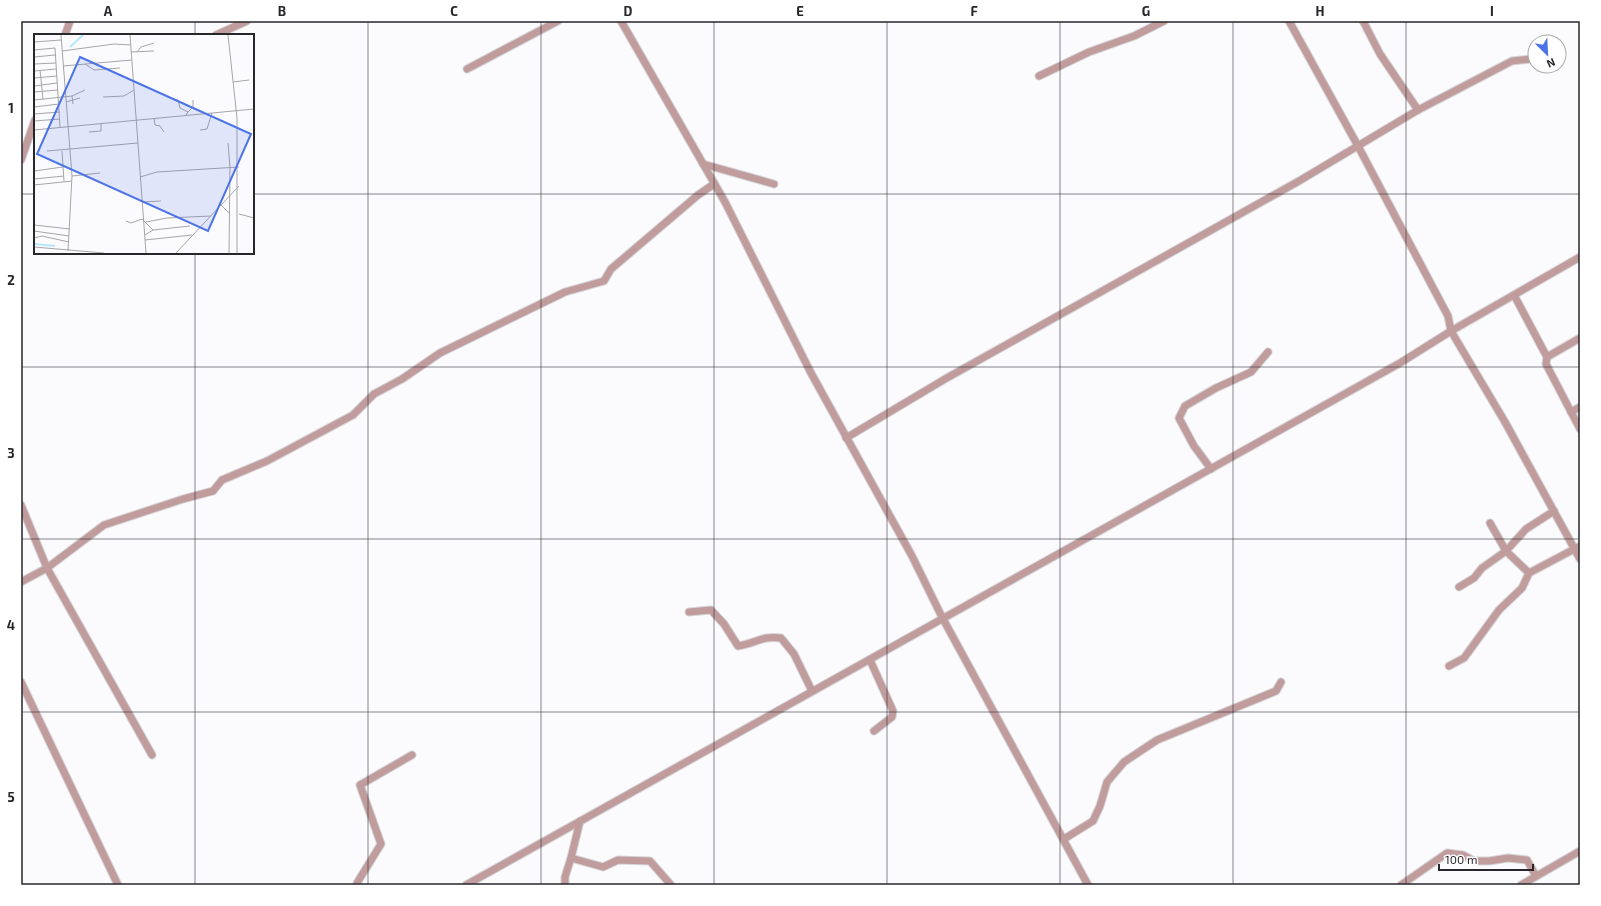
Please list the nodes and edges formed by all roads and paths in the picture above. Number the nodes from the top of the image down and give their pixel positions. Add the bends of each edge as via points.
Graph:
1 (70, 21) edge
2 (247, 21) edge
3 (558, 21) edge
4 (621, 21) edge
5 (1164, 21) edge
6 (1289, 21) edge
7 (1363, 21) edge
8 (65, 34) edge
9 (218, 34) edge
10 (1527, 60) edge
11 (467, 69) dead end
12 (1039, 76) dead end
13 (1418, 110) junction
14 (34, 124) edge
15 (1358, 146) junction
16 (21, 160) edge
17 (703, 164) junction
18 (714, 184) junction
19 (774, 184) dead end
20 (1580, 257) edge
21 (1514, 295) junction
22 (1451, 331) junction
23 (1580, 338) edge
24 (1268, 352) dead end
25 (1546, 357) junction
26 (1580, 407) edge
27 (1571, 412) junction
28 (1580, 429) edge
29 (846, 438) junction
30 (1210, 469) junction
31 (21, 505) edge
32 (1554, 511) junction
33 (1490, 523) dead end
34 (1577, 547) edge
35 (1506, 551) junction
36 (1580, 559) edge
37 (47, 568) junction
38 (1529, 573) junction
39 (21, 582) edge
40 (1459, 587) dead end
41 (689, 612) dead end
42 (942, 617) junction
43 (870, 660) junction
44 (1449, 666) dead end
45 (21, 682) edge
46 (1281, 682) dead end
47 (812, 691) junction
48 (874, 731) dead end
49 (152, 755) dead end
50 (412, 755) dead end
51 (580, 821) junction
52 (1064, 839) junction
53 (1580, 852) edge
54 (571, 858) junction
55 (1536, 876) junction
56 (118, 885) edge
57 (358, 885) edge
58 (466, 885) edge
59 (565, 885) edge
60 (671, 885) edge
61 (1088, 885) edge
62 (1402, 885) edge
63 (1521, 885) edge

1 - 8 street
2 - 9 street
3 - 11 street
4 - 17 street
5 - 12 street
6 - 15 street
7 - 13 street via 1380,54
10 - 13 street via 1512,61
13 - 15 street
14 - 16 street
15 - 22 street via 1448,316
15 - 29 street via 945,379
17 - 18 street
17 - 19 street
18 - 29 street
18 - 37 street via 610,269 604,281 565,292 440,353 402,379 374,394 353,415 267,461 222,480 213,492 104,525
20 - 21 street
21 - 22 street
21 - 25 street
22 - 30 street
22 - 32 street
23 - 25 street
24 - 30 street via 1251,372 1185,406 1179,418
25 - 27 street via 1546,364
26 - 27 street
27 - 28 street
29 - 42 street via 912,556
30 - 42 street
31 - 37 street
32 - 34 street
32 - 35 street via 1526,529
33 - 35 street
34 - 36 street
34 - 38 street
35 - 38 street
35 - 40 street
37 - 39 street
37 - 49 street
38 - 44 street via 1522,588 1499,610 1464,658
41 - 47 street via 711,610 738,646 747,645 761,638 780,638 794,654
42 - 43 street
42 - 52 street
43 - 47 street
43 - 48 street via 893,711 892,717
45 - 56 street
46 - 52 street via 1276,691 1157,740 1124,762 1107,782 1093,821
47 - 51 street
50 - 57 street via 360,785 381,844
51 - 54 street
51 - 58 street
52 - 61 street
53 - 55 street
54 - 59 street
54 - 60 street via 603,867 618,860 650,861
55 - 62 street via 1527,860 1508,858 1474,861 1463,855 1447,853
55 - 63 street

